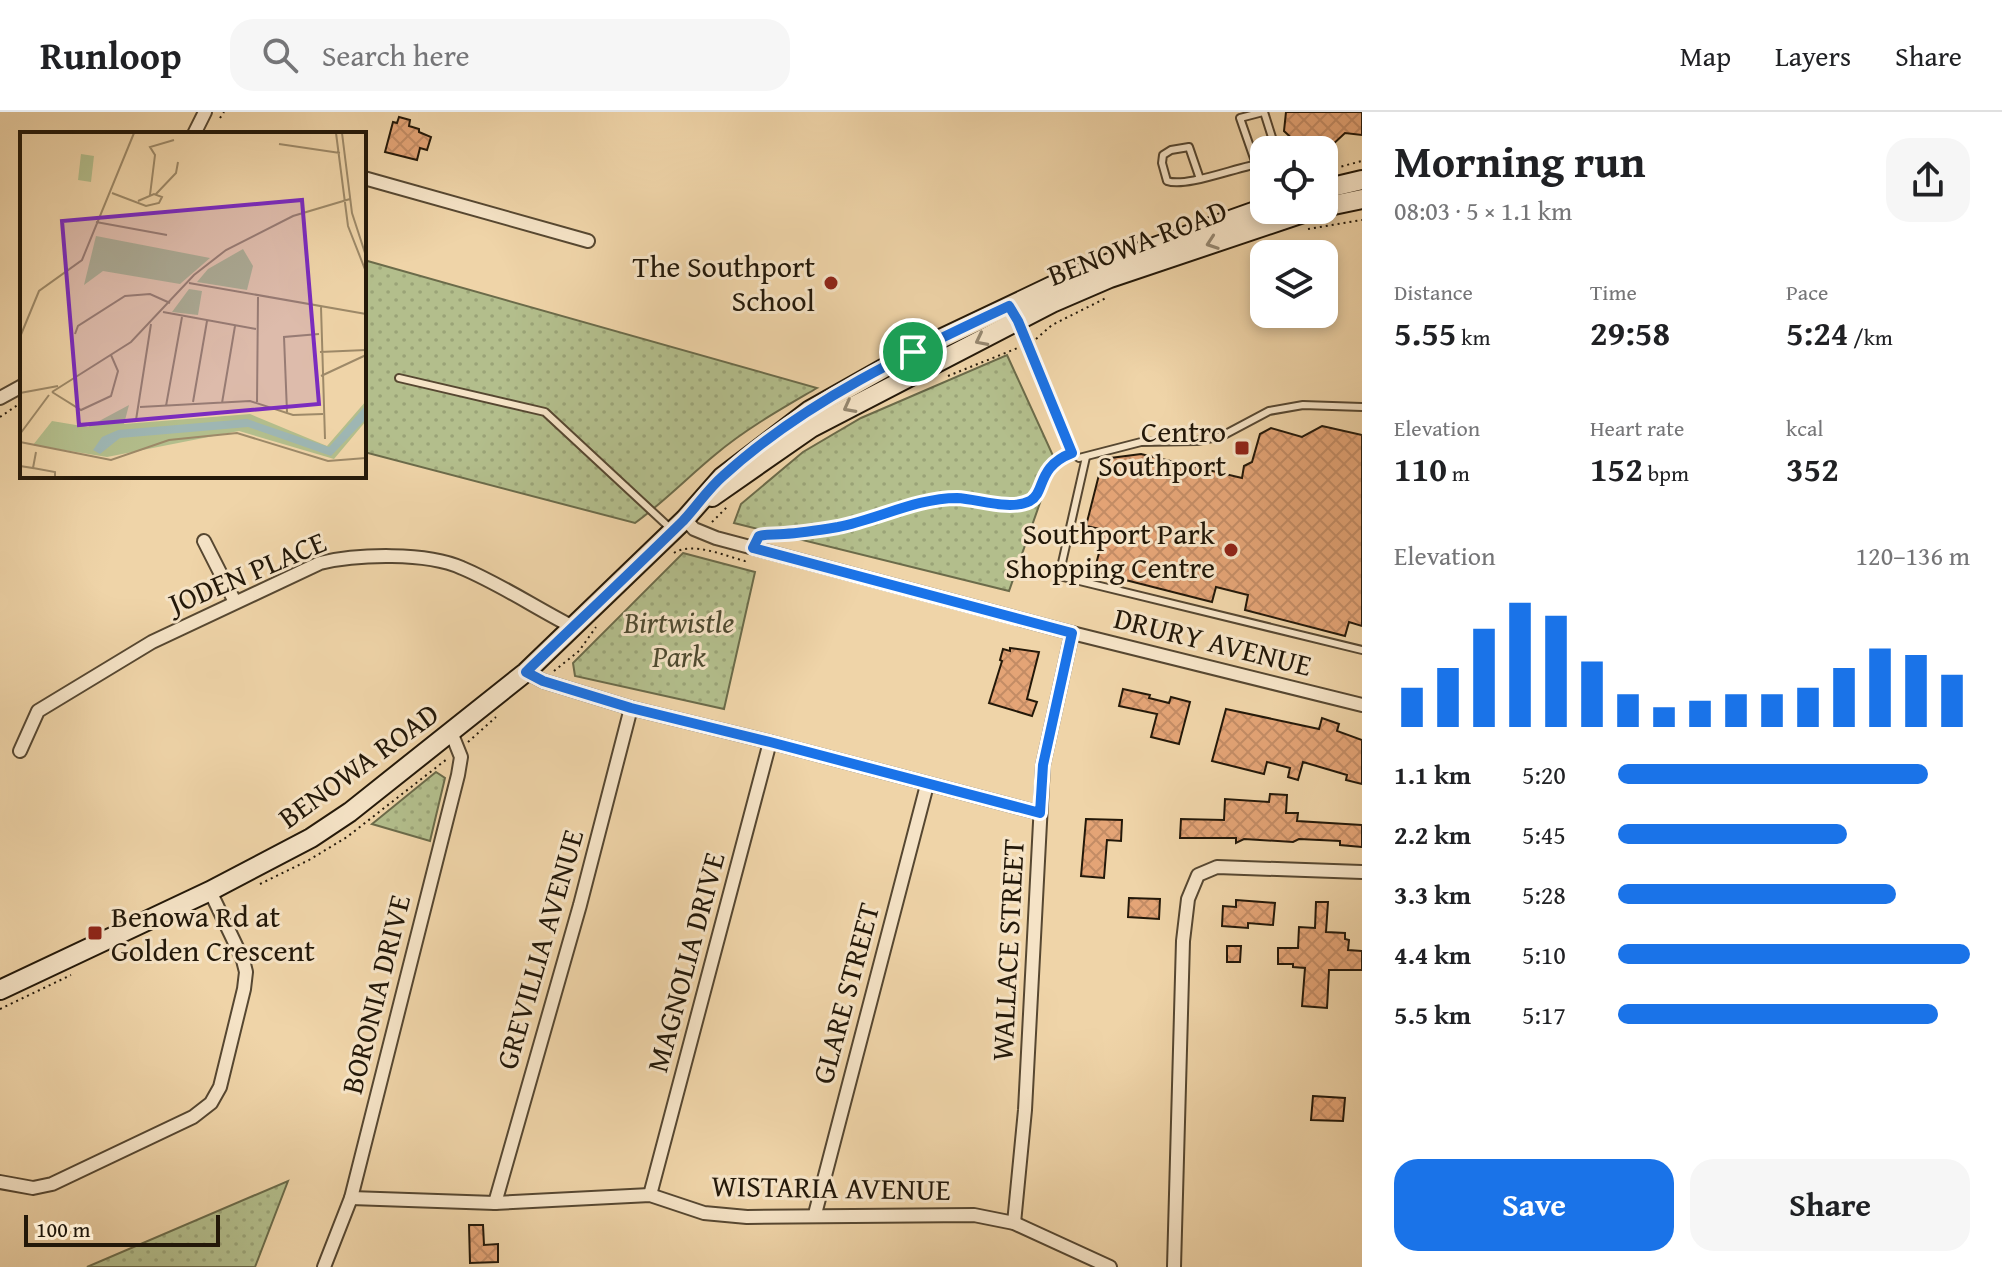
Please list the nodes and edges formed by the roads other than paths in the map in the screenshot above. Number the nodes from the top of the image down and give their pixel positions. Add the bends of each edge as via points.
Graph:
1 (205, 112) edge
2 (1264, 112) edge
3 (199, 132) edge
4 (1272, 136) edge
5 (1250, 140) edge
6 (1250, 166) edge
7 (366, 179) edge
8 (1200, 179) junction
9 (1362, 180) edge
10 (1338, 186) edge
11 (1362, 199) edge
12 (1338, 204) edge
13 (1250, 213) edge
14 (1270, 224) edge
15 (588, 241) dead end
16 (1014, 313) junction
17 (399, 378) dead end
18 (20, 387) edge
19 (0, 398) edge
20 (1362, 407) edge
21 (1086, 457) junction
22 (684, 518) junction
23 (204, 541) dead end
24 (235, 602) junction
25 (573, 627) junction
26 (1072, 633) junction
27 (1362, 650) edge
28 (526, 672) junction
29 (1362, 705) edge
30 (631, 708) junction
31 (451, 732) junction
32 (770, 742) junction
33 (20, 751) dead end
34 (927, 785) junction
35 (1040, 813) junction
36 (1362, 872) edge
37 (210, 891) junction
38 (0, 990) edge
39 (0, 1182) edge
40 (650, 1195) junction
41 (351, 1198) junction
42 (495, 1203) junction
43 (815, 1214) junction
44 (1014, 1223) junction
45 (324, 1267) edge
46 (1110, 1267) edge
47 (1174, 1267) edge

1 - 3 street
2 - 4 lane
2 - 5 lane via 1240,118
6 - 8 lane
7 - 15 street
8 - 8 lane via 1167,181 1163,155 1189,147
9 - 10 main road
11 - 12 main road
13 - 16 main road, BENOWA ROAD via 1103,264
14 -> 16 main road, BENOWA ROAD
16 - 21 lane via 1072,453
16 - 22 main road, BENOWA ROAD via 913,352 810,410 722,477
17 - 22 lane via 545,412
18 - 19 street
20 - 21 lane via 1303,405 1269,411 1222,436 1141,442
21 - 27 lane via 1059,576
22 - 25 main road, BENOWA ROAD
22 - 26 street, DRURY AVENUE via 694,529 753,548
23 - 24 street
24 - 25 street, JODEN PLACE via 320,563 340,558 406,559 460,567
24 - 33 street, JODEN PLACE via 152,642 38,711
25 - 28 main road, BENOWA ROAD
26 - 29 street, DRURY AVENUE
26 - 35 street, WALLACE STREET via 1043,765
28 - 30 street
28 - 31 main road, BENOWA ROAD
30 - 32 street
30 - 42 street, GREVILLIA AVENUE
31 - 37 main road, BENOWA ROAD via 330,826
31 - 41 street, BORONIA DRIVE via 460,764
32 - 34 street
32 - 40 street, MAGNOLIA DRIVE
34 - 35 street
34 - 43 street, GLARE STREET
35 - 44 street, WALLACE STREET
36 - 47 street via 1217,867 1198,875 1188,899 1183,941
37 - 38 main road, BENOWA ROAD
37 - 39 street via 243,960 246,980 220,1087 211,1103 193,1117 52,1184 33,1188
40 - 42 street, WISTARIA AVENUE
40 - 43 street, WISTARIA AVENUE via 704,1213
41 - 42 street, WISTARIA AVENUE
41 - 45 street, BORONIA DRIVE
43 - 44 street, WISTARIA AVENUE via 974,1215
44 - 46 street, WISTARIA AVENUE

